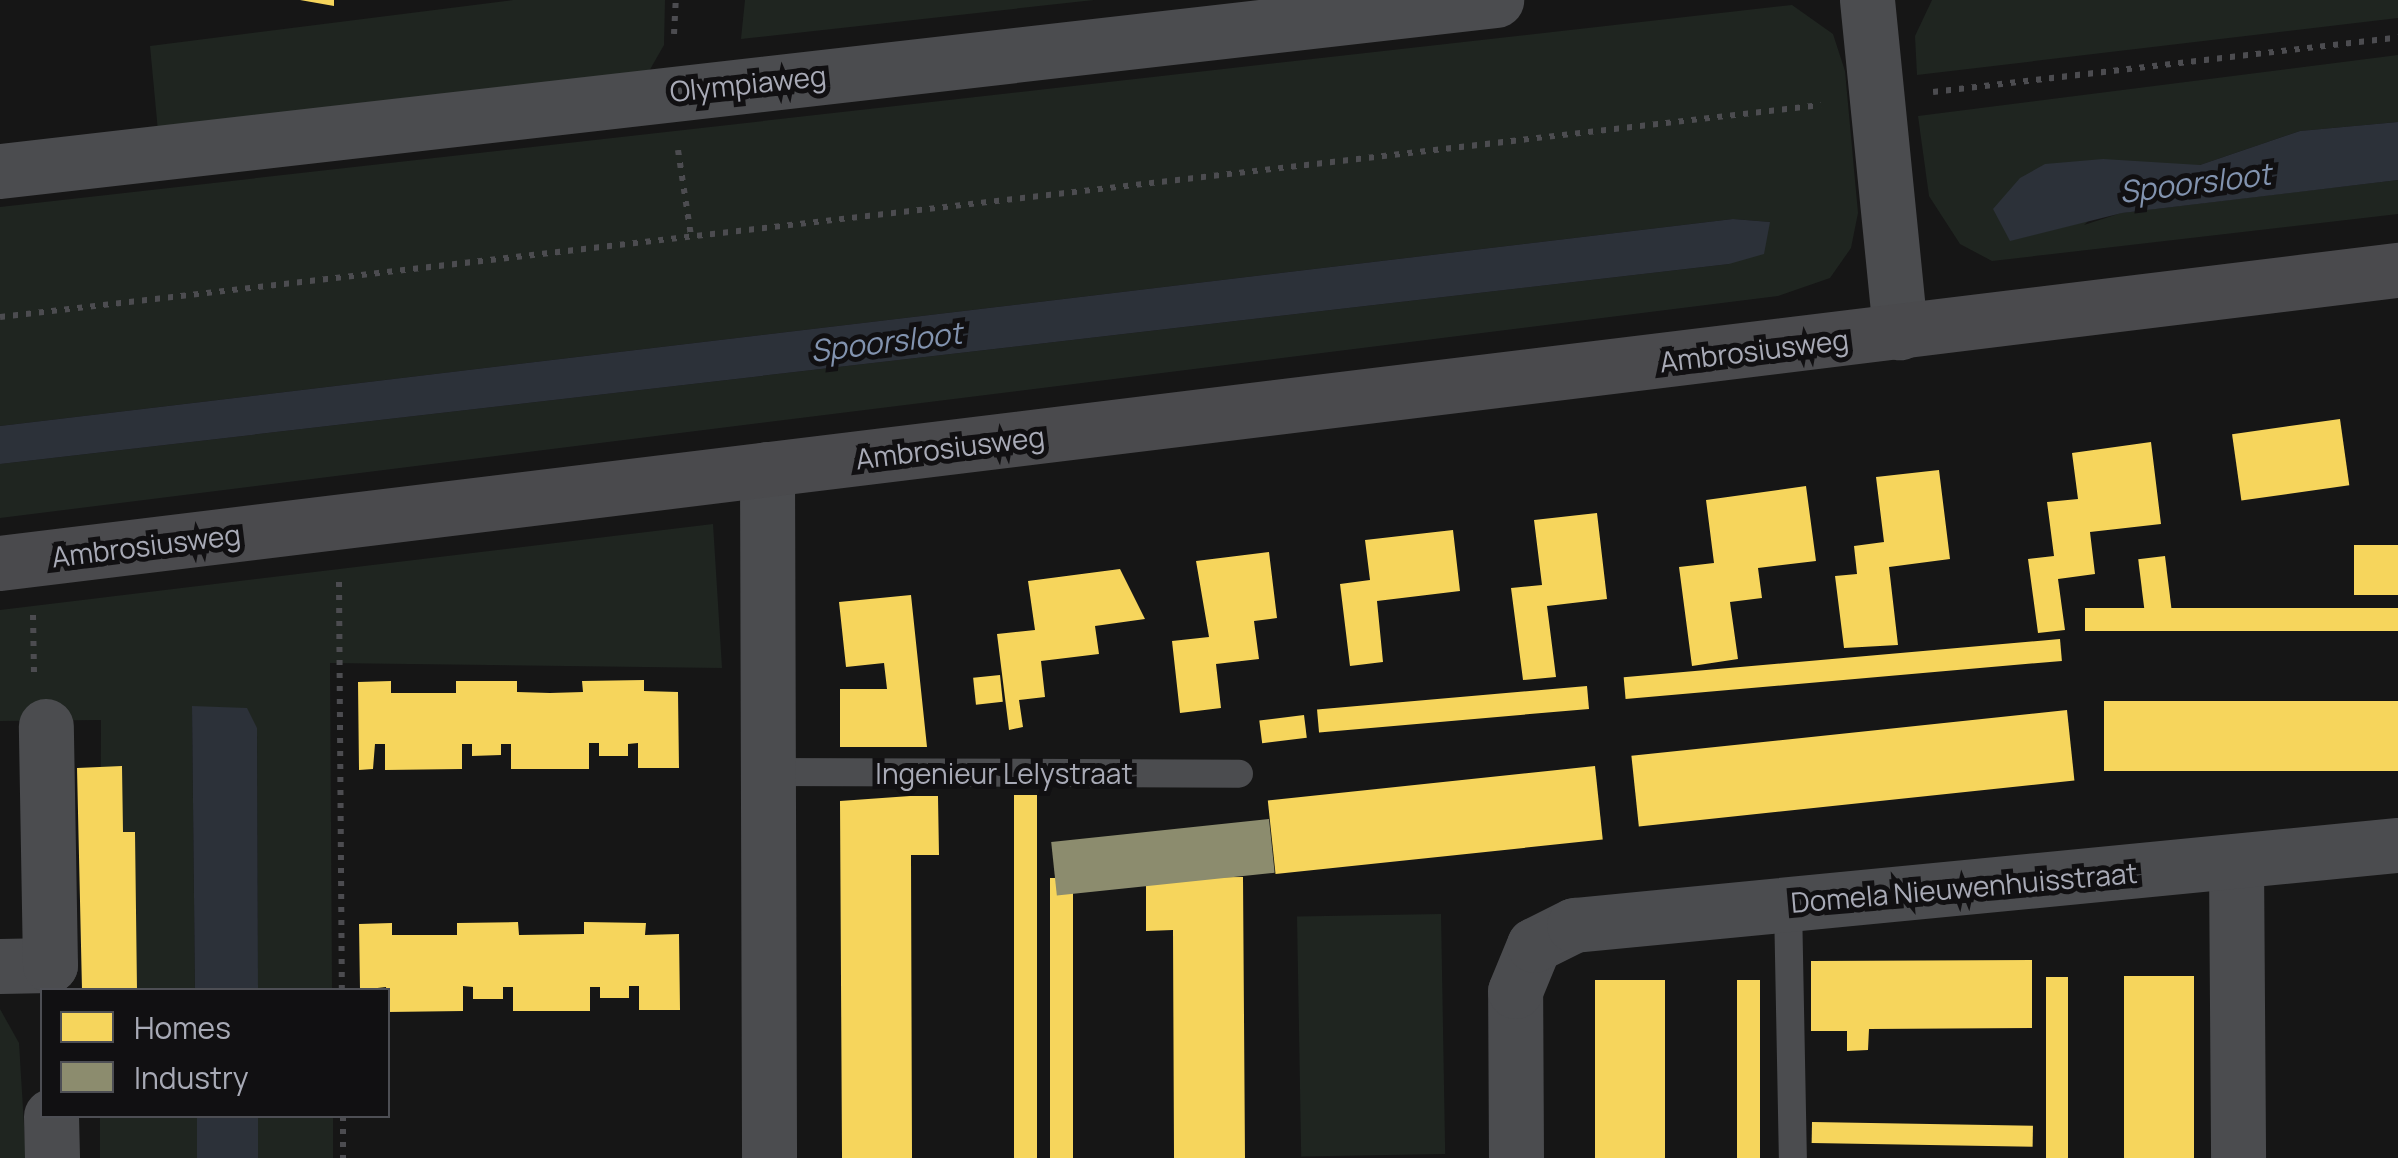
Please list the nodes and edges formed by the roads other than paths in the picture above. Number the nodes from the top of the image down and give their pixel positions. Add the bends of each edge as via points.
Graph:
1 (1496, 0) edge
2 (1867, 0) edge
3 (0, 171) edge
4 (2398, 270) edge
5 (1900, 332) junction
6 (768, 469) junction
7 (16, 561) edge
8 (46, 726) road end
9 (768, 772) junction
10 (1239, 774) dead end
11 (2398, 846) edge
12 (2236, 861) junction
13 (1788, 904) junction
14 (33, 974) edge
15 (52, 1118) edge
16 (52, 1158) edge
17 (769, 1158) edge
18 (1516, 1158) edge
19 (1793, 1158) edge
20 (2238, 1158) edge

1 - 3 street, Olympiaweg
2 - 5 street
4 - 5 main road, Ambrosiusweg
5 - 6 main road, Ambrosiusweg
6 - 7 main road, Ambrosiusweg
6 - 9 street
8 - 14 street
9 - 10 lane, Ingenieur Lelystraat
9 - 17 street
11 - 12 street, Domela Nieuwenhuisstraat
12 - 13 street, Domela Nieuwenhuisstraat
12 - 20 street
13 - 18 street, Domela Nieuwenhuisstraat via 1574,925 1534,945 1515,991
13 - 19 lane
15 - 16 street

